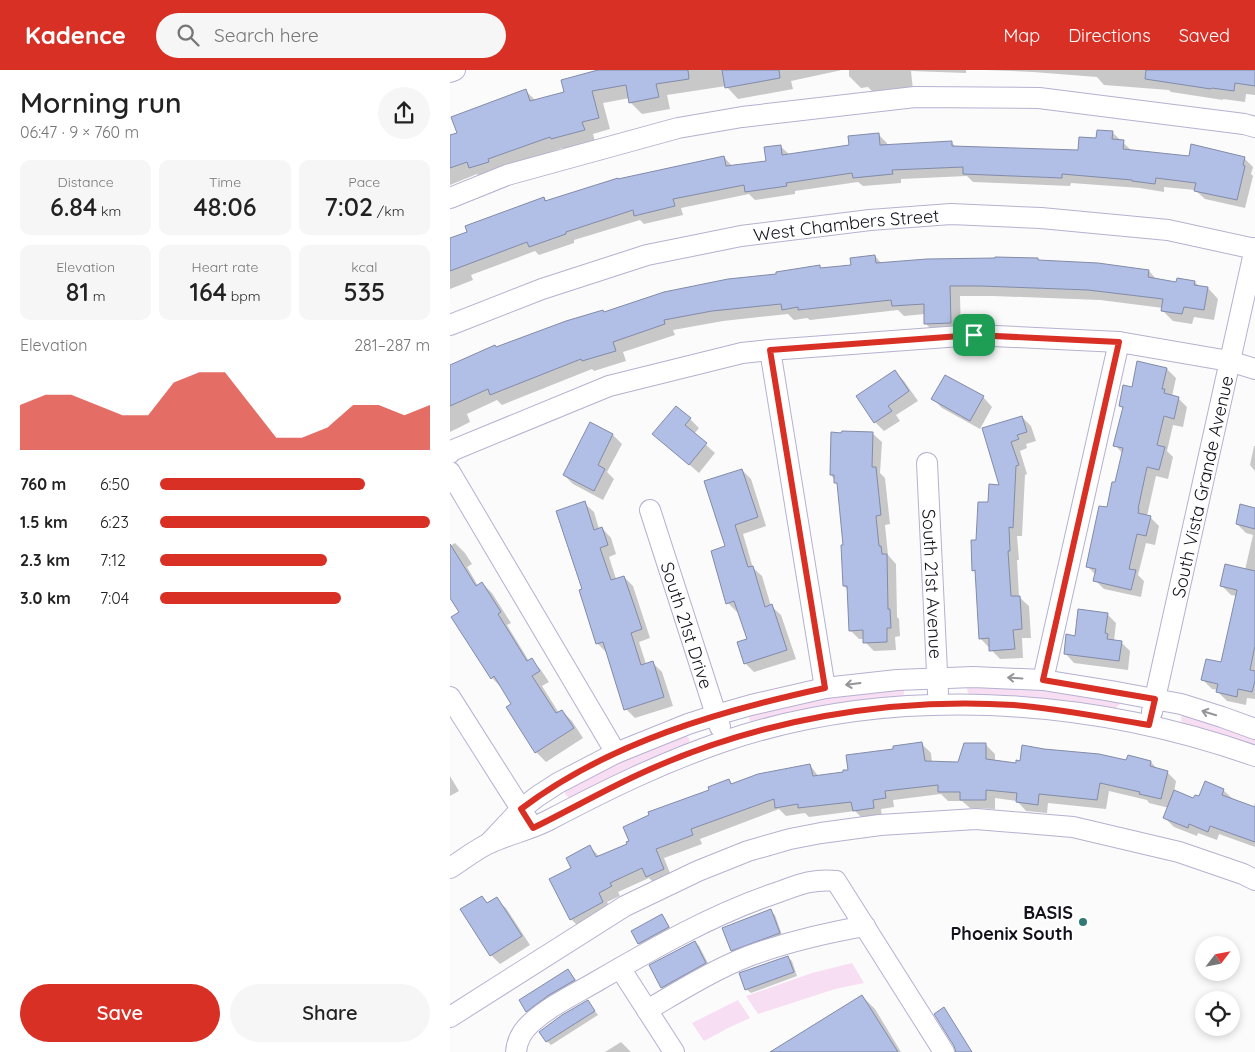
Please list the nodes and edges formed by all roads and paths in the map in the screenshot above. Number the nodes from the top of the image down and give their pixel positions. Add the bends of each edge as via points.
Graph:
1 (455, 70) edge
2 (450, 72) edge
3 (1255, 127) edge
4 (450, 198) edge
5 (1255, 248) edge
6 (450, 324) edge
7 (1119, 342) junction
8 (770, 350) junction
9 (1229, 361) junction
10 (1255, 368) edge
11 (450, 453) edge
12 (927, 463) dead end
13 (450, 472) edge
14 (650, 510) dead end
15 (937, 679) junction
16 (1043, 680) junction
17 (825, 688) junction
18 (450, 697) edge
19 (1155, 699) junction
20 (938, 705) junction
21 (716, 716) junction
22 (1149, 725) junction
23 (1255, 730) edge
24 (724, 741) junction
25 (616, 753) junction
26 (1255, 756) edge
27 (521, 809) junction
28 (533, 828) junction
29 (489, 844) junction
30 (450, 868) edge
31 (1255, 880) edge
32 (865, 926) junction
33 (620, 968) junction
34 (647, 1010) junction
35 (450, 1017) edge
36 (516, 1052) edge
37 (674, 1052) edge
38 (944, 1052) edge

1 - 2 street
3 - 4 street via 1039,98 915,97 678,128 506,175
5 - 6 street, West Chambers Street via 1168,230 1041,218 951,214 870,220 741,236 647,255 542,289
5 - 9 street, South Vista Grande Avenue
7 - 8 street via 974,335
7 - 9 street
7 - 16 street
8 - 11 street via 742,353 609,386
8 - 17 street
9 - 10 street
9 - 19 street, South Vista Grande Avenue
12 - 15 street, South 21st Avenue
13 - 25 street
14 - 21 street, South 21st Drive
16 -> 15 street via 973,676
15 -> 17 street
15 - 20 street, South 21st Avenue
16 - 19 street
17 - 21 street
18 - 27 street
19 - 22 street, South Vista Grande Avenue
23 -> 19 street via 1222,717
20 - 22 street via 1015,705
20 - 24 street via 806,720
21 - 24 street, South 21st Drive
21 - 25 street
22 - 26 street
24 - 28 street via 645,772
25 - 27 street via 558,783
27 - 28 street
27 - 29 street
28 - 29 street
29 - 30 street
31 - 35 street via 1179,852 1073,827 976,819 880,825 821,833 748,851 625,906
32 - 33 street via 836,882 810,881 702,923
32 - 34 street via 818,934 749,957 714,972
32 - 38 street
33 - 34 street
33 - 36 street via 544,1012 520,1035
34 - 37 street

